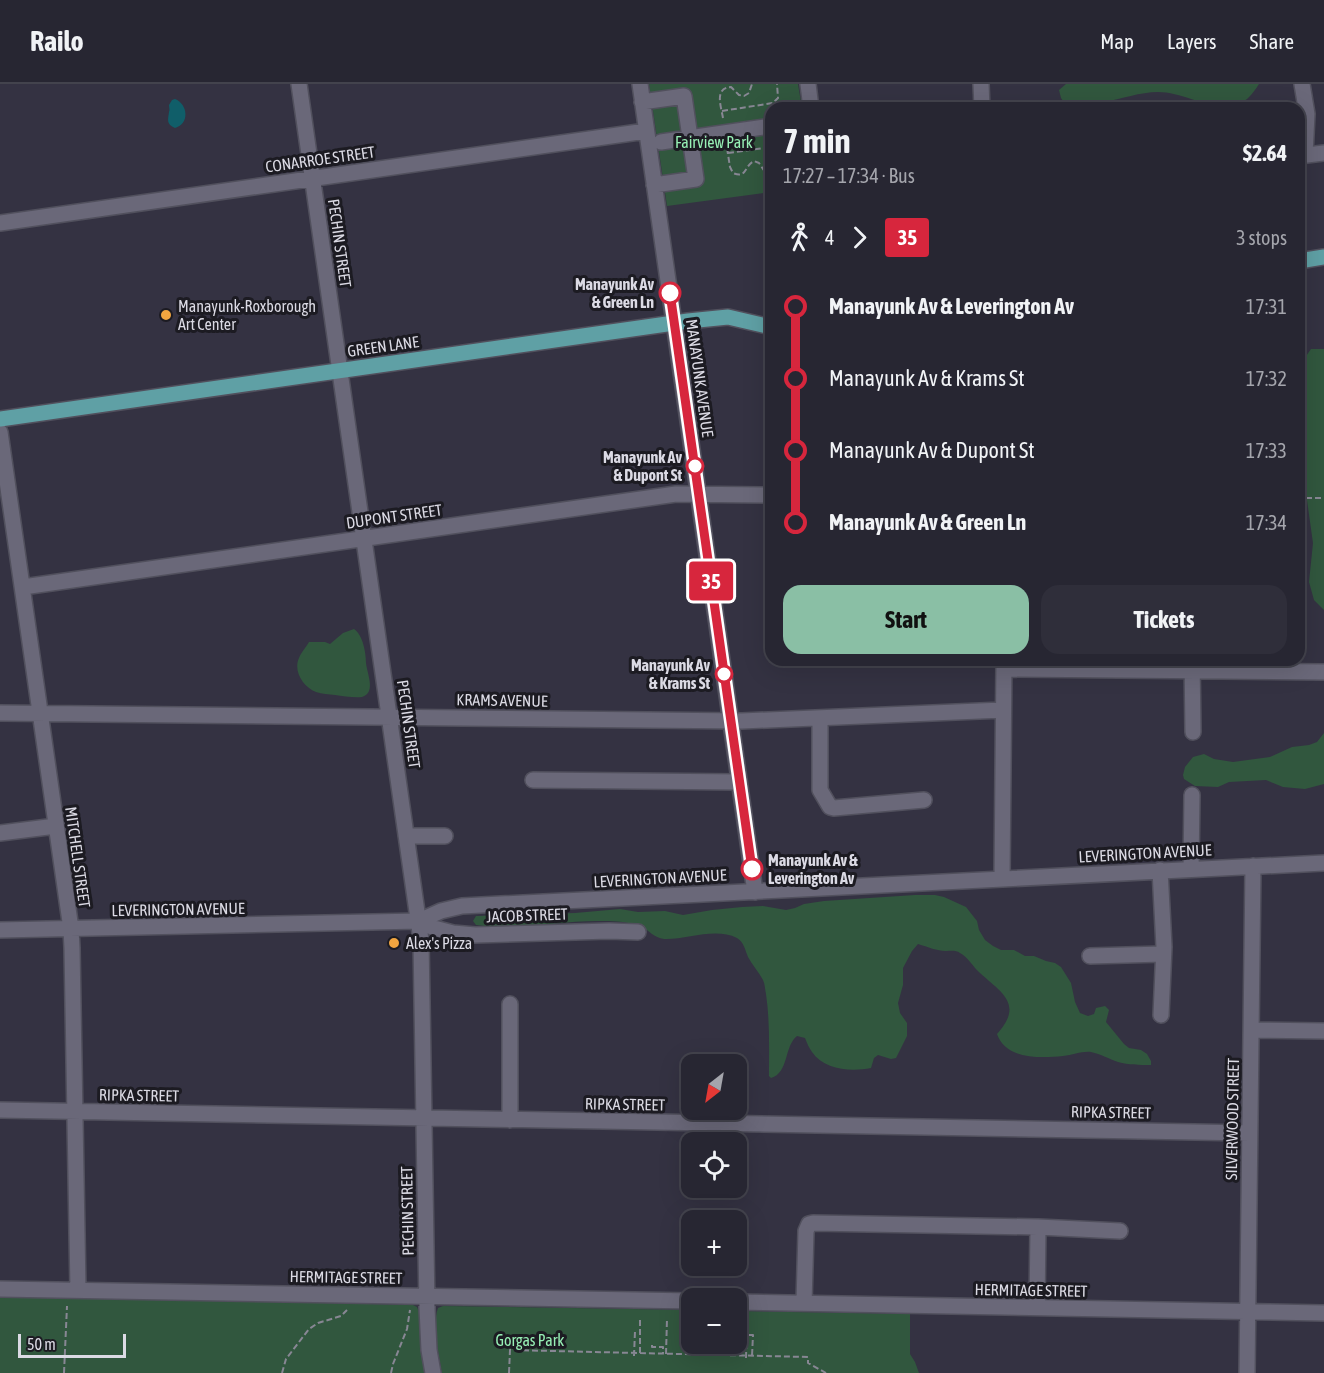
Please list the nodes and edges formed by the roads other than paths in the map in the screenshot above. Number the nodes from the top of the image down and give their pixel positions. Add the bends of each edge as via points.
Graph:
1 (299, 84) edge
2 (640, 84) edge
3 (808, 84) edge
4 (981, 84) edge
5 (1302, 84) edge
6 (642, 102) junction
7 (810, 102) edge
8 (982, 102) edge
9 (1305, 102) edge
10 (1305, 102) edge
11 (765, 127) edge
12 (646, 131) junction
13 (1305, 131) edge
14 (690, 138) junction
15 (661, 142) dead end
16 (1324, 153) edge
17 (1305, 156) edge
18 (312, 178) junction
19 (654, 185) junction
20 (0, 223) edge
21 (1324, 257) edge
22 (1305, 260) edge
23 (674, 323) junction
24 (765, 326) edge
25 (340, 370) junction
26 (0, 419) edge
27 (0, 432) edge
28 (698, 493) junction
29 (765, 495) edge
30 (364, 539) junction
31 (23, 587) junction
32 (1004, 666) edge
33 (1192, 666) edge
34 (1211, 666) edge
35 (1324, 672) edge
36 (1003, 710) junction
37 (0, 713) edge
38 (40, 713) junction
39 (390, 717) junction
40 (820, 718) junction
41 (731, 721) junction
42 (1193, 732) dead end
43 (533, 780) dead end
44 (739, 782) junction
45 (1192, 795) dead end
46 (924, 800) dead end
47 (56, 826) junction
48 (0, 833) edge
49 (406, 836) junction
50 (445, 836) dead end
51 (1324, 862) edge
52 (1253, 866) junction
53 (1191, 869) junction
54 (1160, 870) junction
55 (1002, 879) junction
56 (755, 892) junction
57 (419, 921) junction
58 (70, 929) junction
59 (0, 930) edge
60 (638, 932) dead end
61 (1163, 954) junction
62 (1090, 956) dead end
63 (510, 1004) dead end
64 (1161, 1016) dead end
65 (1252, 1030) junction
66 (1324, 1030) edge
67 (0, 1110) edge
68 (75, 1112) junction
69 (423, 1118) junction
70 (510, 1120) junction
71 (1249, 1133) junction
72 (1038, 1227) junction
73 (1120, 1231) dead end
74 (0, 1289) edge
75 (78, 1290) junction
76 (427, 1297) junction
77 (681, 1301) edge
78 (747, 1302) edge
79 (804, 1303) junction
80 (1037, 1308) junction
81 (1248, 1312) junction
82 (1324, 1313) edge
83 (433, 1373) edge
84 (1247, 1373) edge

1 - 18 street, PECHIN STREET
2 - 6 street, MANAYUNK AVENUE
3 - 7 street
4 - 8 street
5 - 10 street
6 - 12 street, MANAYUNK AVENUE
6 - 14 street via 684,96
9 - 13 street
11 - 14 street
12 - 18 street, CONARROE STREET
12 - 19 street, MANAYUNK AVENUE
14 - 15 street
14 - 19 street via 696,179
16 - 17 street
18 - 20 street, CONARROE STREET
18 - 25 street, PECHIN STREET
19 - 23 street, MANAYUNK AVENUE
21 - 22 main road
23 - 24 main road, GREEN LANE via 728,317
23 - 25 main road, GREEN LANE
23 - 28 street, MANAYUNK AVENUE
25 - 26 main road, GREEN LANE
25 - 30 street, PECHIN STREET
27 - 31 street, MITCHELL STREET
28 - 29 street, DUPONT STREET
28 - 30 street, DUPONT STREET
28 - 41 street, MANAYUNK AVENUE
30 - 31 street, DUPONT STREET
30 - 39 street, PECHIN STREET
31 - 38 street, MITCHELL STREET
32 - 36 street
33 - 42 street
34 - 35 street
36 - 40 street, KRAMS AVENUE
36 - 55 street
37 - 38 street, KRAMS AVENUE
38 - 39 street, KRAMS AVENUE
38 - 47 street, MITCHELL STREET
39 - 41 street, KRAMS AVENUE
39 - 49 street, PECHIN STREET
40 - 41 street, KRAMS AVENUE
40 - 46 street via 820,790 830,807
41 - 44 street, MANAYUNK AVENUE
43 - 44 street
44 - 56 street, MANAYUNK AVENUE
45 - 53 street
47 - 48 street
47 - 58 street, MITCHELL STREET
49 - 50 street
49 - 57 street, PECHIN STREET
51 - 52 street, LEVERINGTON AVENUE
52 - 53 street, LEVERINGTON AVENUE
52 - 65 street, SILVERWOOD STREET
53 - 54 street, LEVERINGTON AVENUE
54 - 55 street, LEVERINGTON AVENUE
54 - 61 street
55 - 56 street, LEVERINGTON AVENUE
56 - 57 street, LEVERINGTON AVENUE via 462,906
57 - 58 street, LEVERINGTON AVENUE
57 - 60 street, JACOB STREET via 453,933
57 - 69 street, PECHIN STREET
58 - 59 street, LEVERINGTON AVENUE
58 - 68 street, MITCHELL STREET
61 - 62 street
61 - 64 street
63 - 70 street
65 - 66 street
65 - 71 street, SILVERWOOD STREET
67 - 68 street, RIPKA STREET
68 - 69 street, RIPKA STREET
68 - 75 street, MITCHELL STREET
69 - 70 street, RIPKA STREET
69 - 76 street, PECHIN STREET
70 - 71 street, RIPKA STREET
71 - 81 street, SILVERWOOD STREET
72 - 73 street
72 - 79 street via 809,1224
72 - 80 street
74 - 75 street, HERMITAGE STREET
75 - 76 street, HERMITAGE STREET
76 - 77 street, HERMITAGE STREET
76 - 83 street, PECHIN STREET
78 - 79 street, HERMITAGE STREET
79 - 80 street, HERMITAGE STREET
80 - 81 street, HERMITAGE STREET
81 - 82 street, HERMITAGE STREET
81 - 84 street, SILVERWOOD STREET

